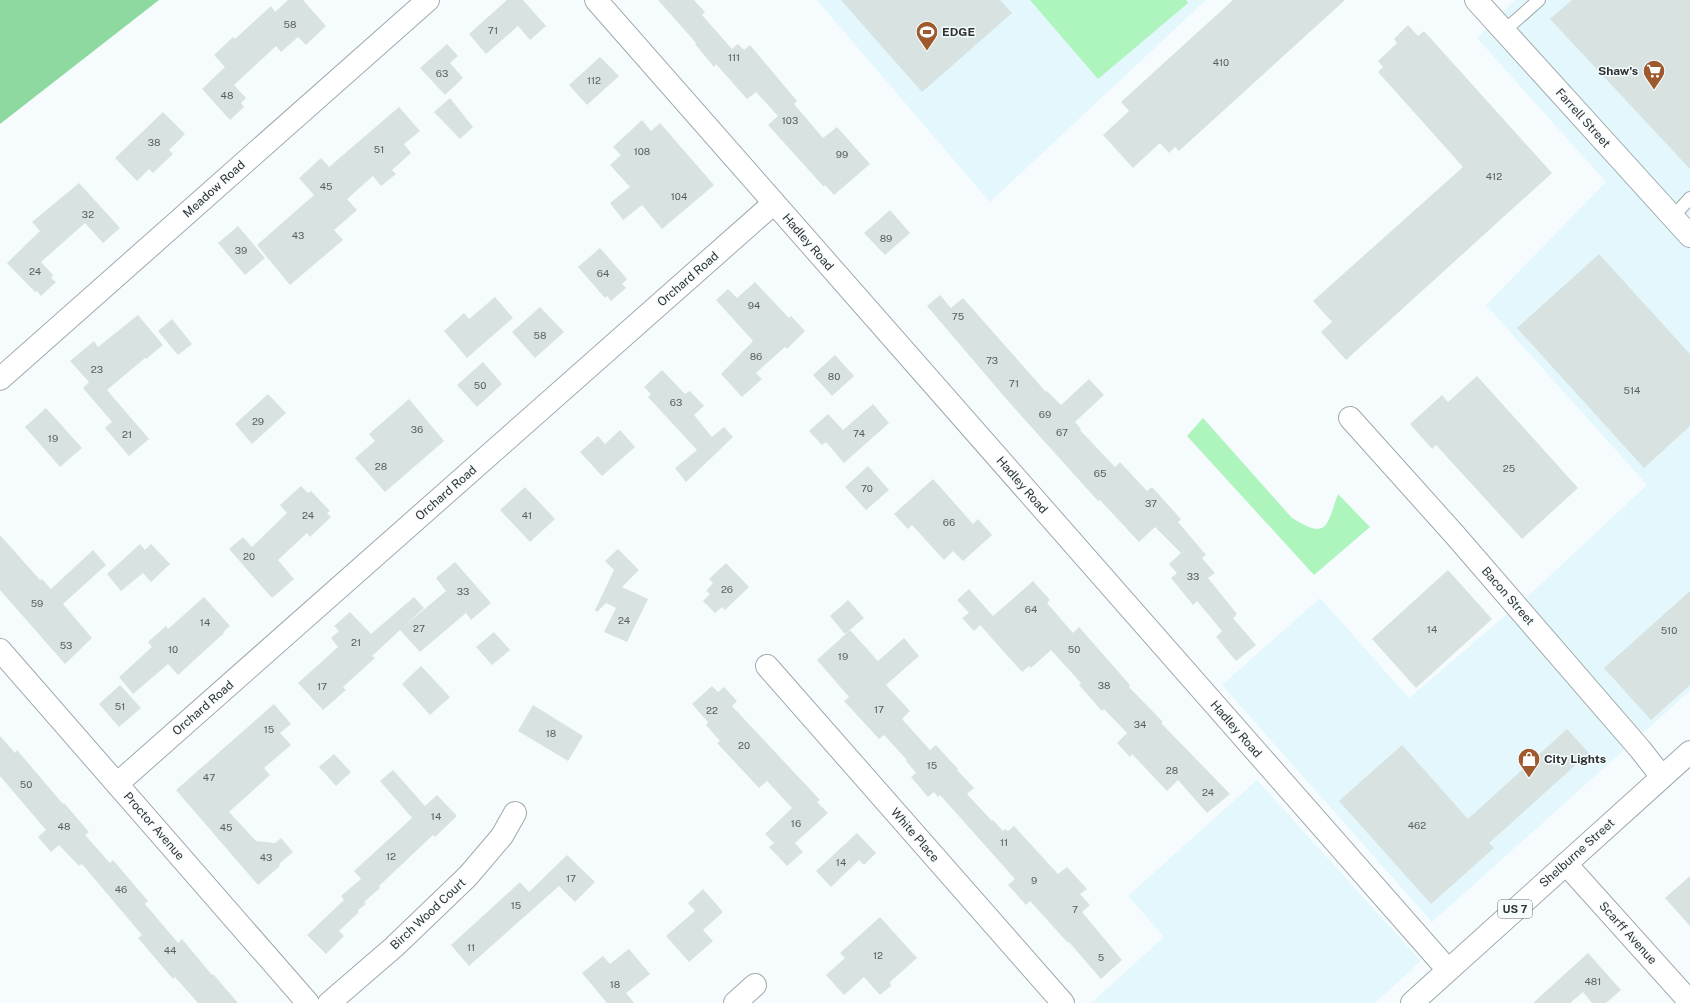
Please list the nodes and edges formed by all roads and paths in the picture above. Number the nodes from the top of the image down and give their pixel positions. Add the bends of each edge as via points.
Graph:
1 (428, 0) edge
2 (596, 0) edge
3 (1476, 0) edge
4 (1538, 0) edge
5 (1504, 32) junction
6 (1690, 198) edge
7 (774, 203) junction
8 (1673, 217) junction
9 (1690, 236) edge
10 (0, 379) edge
11 (1350, 418) dead end
12 (0, 650) edge
13 (767, 666) dead end
14 (1690, 752) edge
15 (1662, 777) junction
16 (117, 784) junction
17 (514, 814) dead end
18 (1566, 864) junction
19 (1448, 970) junction
20 (755, 985) dead end
21 (1690, 1002) edge
22 (308, 1003) edge
23 (329, 1003) edge
24 (735, 1003) edge
25 (1063, 1003) edge
26 (1412, 1003) edge

1 - 10 street, Meadow Road
2 - 7 street, Hadley Road
3 - 5 street, Farrell Street
4 - 5 lane
5 - 8 street, Farrell Street
6 - 8 lane
7 - 16 street, Orchard Road
7 - 19 street, Hadley Road
8 - 9 street, Farrell Street
11 - 15 street, Bacon Street via 1455,535
12 - 16 street, Proctor Avenue
13 - 25 street, White Place
14 - 15 street, Shelburne Street / US 7
15 - 18 street, Shelburne Street / US 7
16 - 22 street, Proctor Avenue
17 - 23 street, Birch Wood Court via 502,836 468,876 394,947
18 - 19 street, Shelburne Street / US 7
18 - 21 street, Scarff Avenue
19 - 26 street, Shelburne Street / US 7
20 - 24 street

